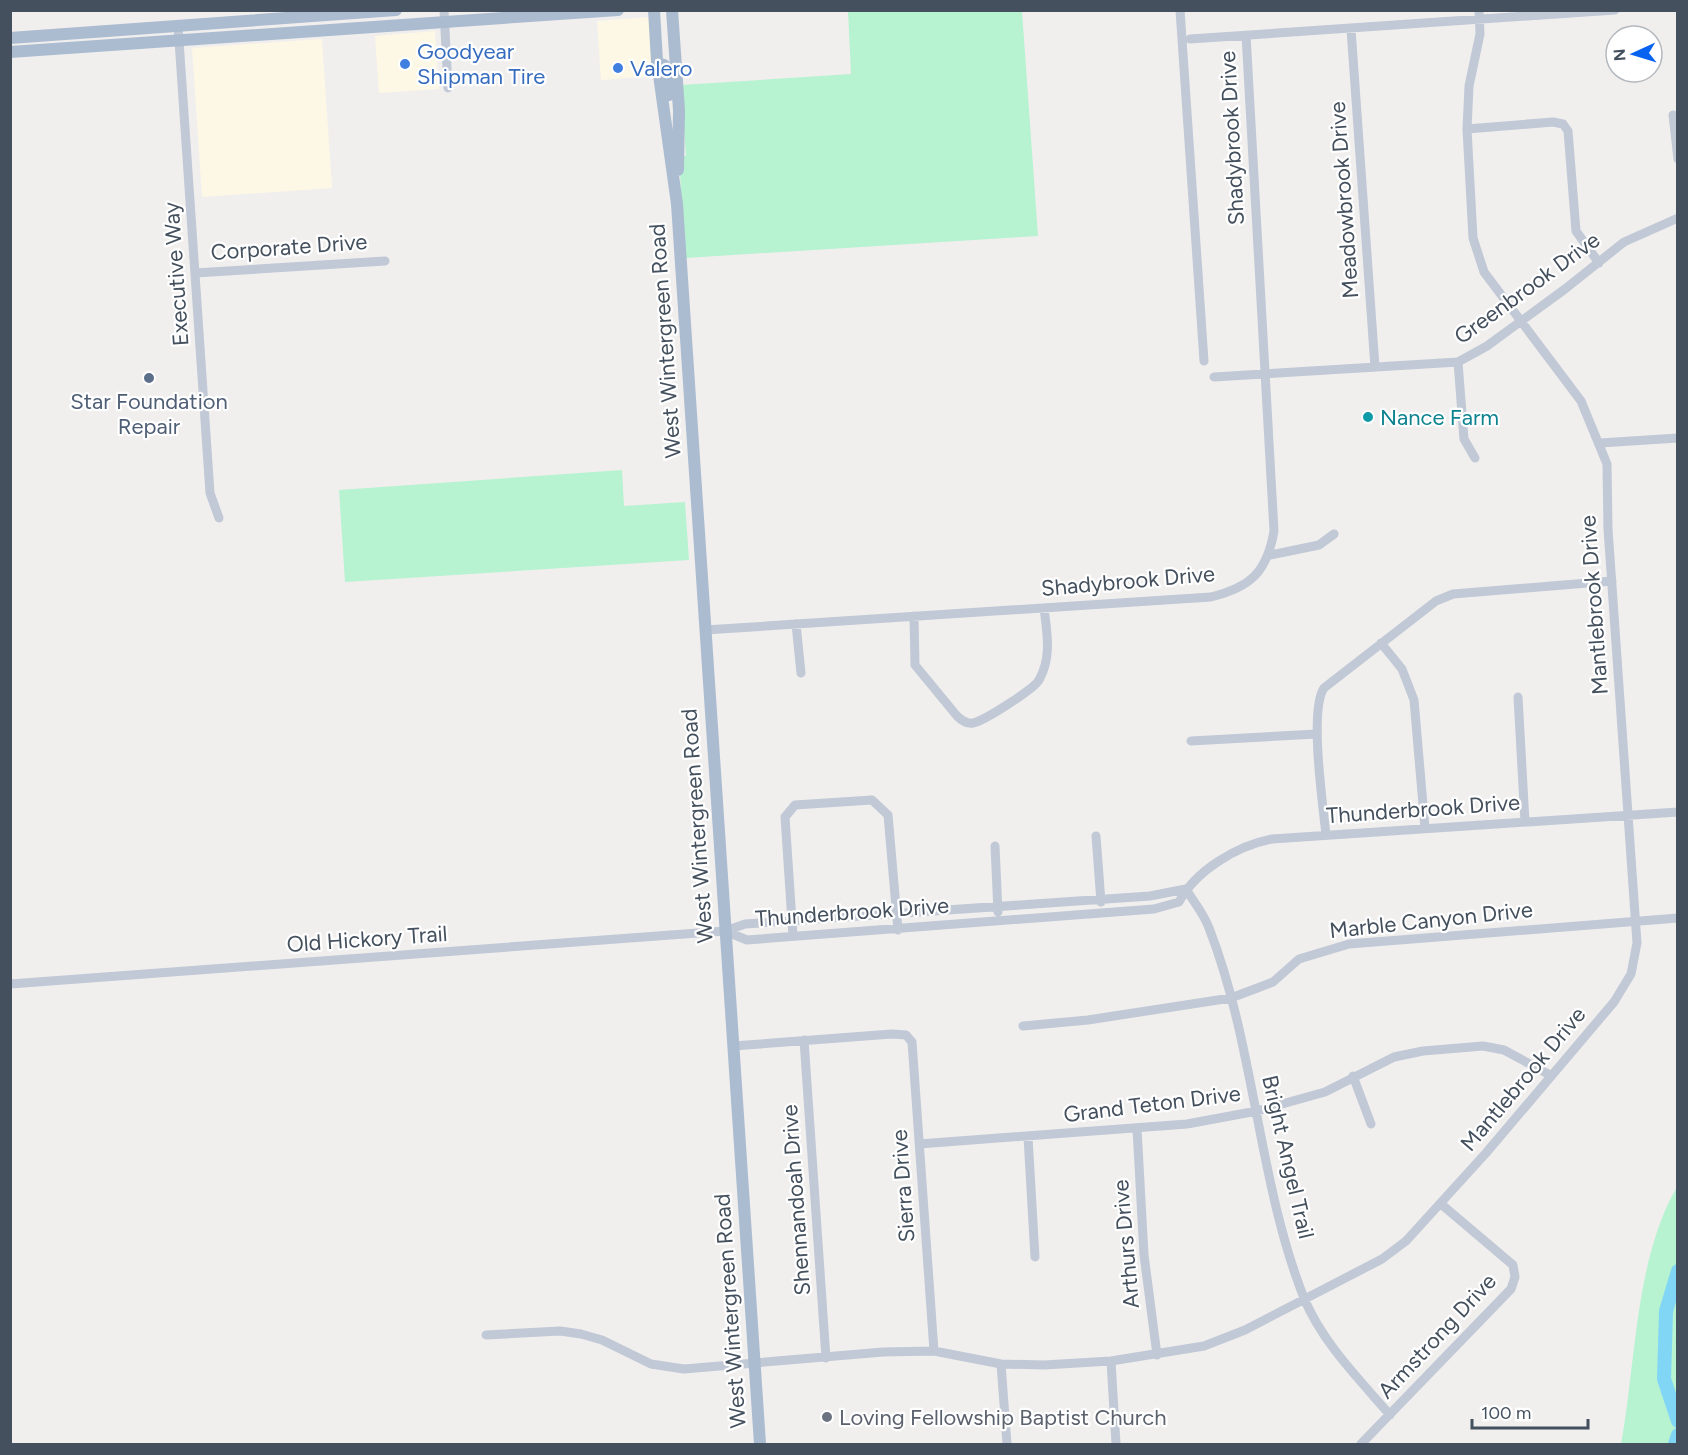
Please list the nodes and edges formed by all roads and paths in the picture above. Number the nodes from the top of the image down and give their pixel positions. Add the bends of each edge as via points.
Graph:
1 (396, 10) edge
2 (618, 10) edge
3 (654, 10) edge
4 (672, 10) edge
5 (1180, 10) edge
6 (1615, 10) edge
7 (324, 13) edge
8 (1480, 15) edge
9 (444, 16) edge
10 (178, 26) junction
11 (1351, 29) junction
12 (329, 30) junction
13 (1246, 35) junction
14 (10, 38) edge
15 (1190, 39) dead end
16 (178, 41) junction
17 (10, 52) edge
18 (657, 63) junction
19 (448, 88) dead end
20 (1673, 115) dead end
21 (1467, 129) junction
22 (1677, 159) edge
23 (678, 174) junction
24 (677, 204) junction
25 (1677, 218) edge
26 (385, 261) dead end
27 (1599, 263) junction
28 (195, 273) junction
29 (1522, 320) junction
30 (1204, 361) dead end
31 (1458, 362) junction
32 (1375, 367) junction
33 (1263, 375) junction
34 (1214, 377) dead end
35 (1677, 438) edge
36 (1600, 443) junction
37 (1475, 458) dead end
38 (219, 518) dead end
39 (1334, 534) dead end
40 (1270, 555) junction
41 (1612, 581) junction
42 (1044, 608) junction
43 (914, 616) junction
44 (796, 624) junction
45 (705, 630) junction
46 (1381, 643) junction
47 (801, 674) dead end
48 (1518, 697) dead end
49 (1317, 734) junction
50 (1191, 741) dead end
51 (1677, 812) edge
52 (1628, 815) junction
53 (1525, 822) junction
54 (1425, 828) junction
55 (1326, 835) junction
56 (1096, 836) dead end
57 (995, 846) dead end
58 (1186, 889) junction
59 (1102, 899) junction
60 (998, 907) junction
61 (1099, 914) junction
62 (896, 915) junction
63 (1677, 918) edge
64 (999, 921) junction
65 (1635, 921) junction
66 (791, 922) junction
67 (897, 930) junction
68 (725, 931) junction
69 (793, 936) junction
70 (10, 984) edge
71 (1231, 998) junction
72 (1023, 1026) dead end
73 (804, 1040) junction
74 (733, 1046) junction
75 (1550, 1075) junction
76 (1353, 1076) junction
77 (1257, 1111) junction
78 (1371, 1124) dead end
79 (1137, 1129) junction
80 (1028, 1137) junction
81 (919, 1144) junction
82 (1441, 1204) junction
83 (1035, 1257) dead end
84 (1305, 1299) junction
85 (486, 1335) dead end
86 (934, 1351) junction
87 (1157, 1355) junction
88 (825, 1358) junction
89 (1111, 1361) junction
90 (754, 1363) junction
91 (1001, 1364) junction
92 (1390, 1414) junction
93 (760, 1444) edge
94 (1007, 1444) edge
95 (1116, 1444) edge
96 (1361, 1444) edge

1 - 7 main road
2 - 9 main road
3 - 18 main road, West Wintergreen Road
4 - 23 main road, West Wintergreen Road via 679,110
5 - 30 street
6 - 8 street
7 - 10 main road
7 - 12 street
8 - 11 street
8 - 21 street, Mantlebrook Drive
9 - 12 main road
9 - 19 street
10 - 14 main road
10 - 16 street, Executive Way
11 - 13 street
11 - 32 street, Meadowbrook Drive
12 - 16 main road
13 - 15 street
13 - 33 street, Shadybrook Drive
16 - 17 main road
16 - 28 street, Executive Way
18 - 23 main road via 666,69
18 - 24 main road, West Wintergreen Road
20 - 22 street
21 - 27 street via 1563,124 1568,131 1576,231
21 - 29 street, Mantlebrook Drive via 1473,238 1484,272
23 - 24 main road, West Wintergreen Road
24 - 45 main road, West Wintergreen Road
25 - 27 street, Greenbrook Drive via 1624,242
26 - 28 street, Corporate Drive
27 - 29 street, Greenbrook Drive
28 - 38 street, Executive Way via 210,493
29 - 31 street, Greenbrook Drive
29 - 36 street, Mantlebrook Drive via 1581,401
31 - 32 street, Greenbrook Drive
31 - 37 street via 1464,439
32 - 33 street, Greenbrook Drive
33 - 34 street, Greenbrook Drive
33 - 40 street, Shadybrook Drive via 1274,531
35 - 36 street
36 - 41 street, Mantlebrook Drive via 1607,464
39 - 40 street via 1319,545
40 - 42 street, Shadybrook Drive via 1247,584 1211,597
41 - 46 street via 1453,594 1436,601
41 - 52 street, Mantlebrook Drive
42 - 43 street, Shadybrook Drive
42 - 43 street via 1049,651 1039,682 973,723 963,722 915,665
43 - 44 street, Shadybrook Drive
44 - 45 street, Shadybrook Drive
44 - 47 street
45 - 68 main road, West Wintergreen Road
46 - 49 street via 1319,694
46 - 54 street via 1402,669 1414,700
48 - 53 street
49 - 50 street
49 - 55 street
51 - 52 street, Thunderbrook Drive
52 - 53 street, Thunderbrook Drive
52 - 65 street, Mantlebrook Drive
53 - 54 street, Thunderbrook Drive
54 - 55 street, Thunderbrook Drive
55 - 58 street, Thunderbrook Drive via 1254,843 1229,855
56 - 59 street
57 - 60 street
58 - 59 street, Thunderbrook Drive
58 - 61 street, Thunderbrook Drive via 1179,902 1154,909
58 - 71 street, Bright Angel Trail via 1208,926
59 - 60 street, Thunderbrook Drive
59 - 61 street
60 - 62 street, Thunderbrook Drive
60 - 64 street
61 - 64 street, Thunderbrook Drive
62 - 66 street, Thunderbrook Drive
62 - 66 street via 888,815 872,800 837,801 795,805 785,817
62 - 67 street
63 - 65 street, Marble Canyon Drive
64 - 67 street, Thunderbrook Drive
65 - 71 street, Marble Canyon Drive via 1349,944 1299,959 1273,982
65 - 75 street, Mantlebrook Drive via 1637,943 1631,974 1614,1002
66 - 68 street, Thunderbrook Drive via 745,924
66 - 69 street
67 - 69 street, Thunderbrook Drive
68 - 69 street, Thunderbrook Drive via 747,940
68 - 70 street, Old Hickory Trail
68 - 74 main road, West Wintergreen Road
71 - 72 street, Marble Canyon Drive
71 - 77 street, Bright Angel Trail
73 - 74 street
73 - 81 street, Sierra Drive via 906,1035 912,1042
73 - 88 street, Shennandoah Drive
74 - 90 main road, West Wintergreen Road
75 - 76 street, Grand Teton Drive via 1504,1050 1484,1046 1423,1050 1394,1057
75 - 82 street, Mantlebrook Drive
76 - 77 street, Grand Teton Drive via 1325,1092
76 - 78 street
77 - 79 street, Grand Teton Drive
77 - 84 street, Bright Angel Trail via 1283,1233
79 - 80 street, Grand Teton Drive
79 - 87 street, Arthurs Drive via 1143,1243
80 - 81 street, Grand Teton Drive
80 - 83 street
81 - 86 street, Sierra Drive
82 - 84 street, Mantlebrook Drive via 1406,1241 1382,1259
82 - 92 street, Armstrong Drive via 1513,1265 1515,1277 1511,1289 1473,1331
84 - 87 street, Mantlebrook Drive via 1245,1330 1203,1346
84 - 92 street, Bright Angel Trail via 1339,1357
85 - 90 street, Mantlebrook Drive via 560,1331 581,1334 651,1364 684,1369
86 - 88 street, Mantlebrook Drive
86 - 91 street, Mantlebrook Drive
87 - 89 street, Mantlebrook Drive
88 - 90 street, Mantlebrook Drive
89 - 91 street, Mantlebrook Drive
89 - 95 street
90 - 93 main road, West Wintergreen Road
91 - 94 street
92 - 96 street, Armstrong Drive

